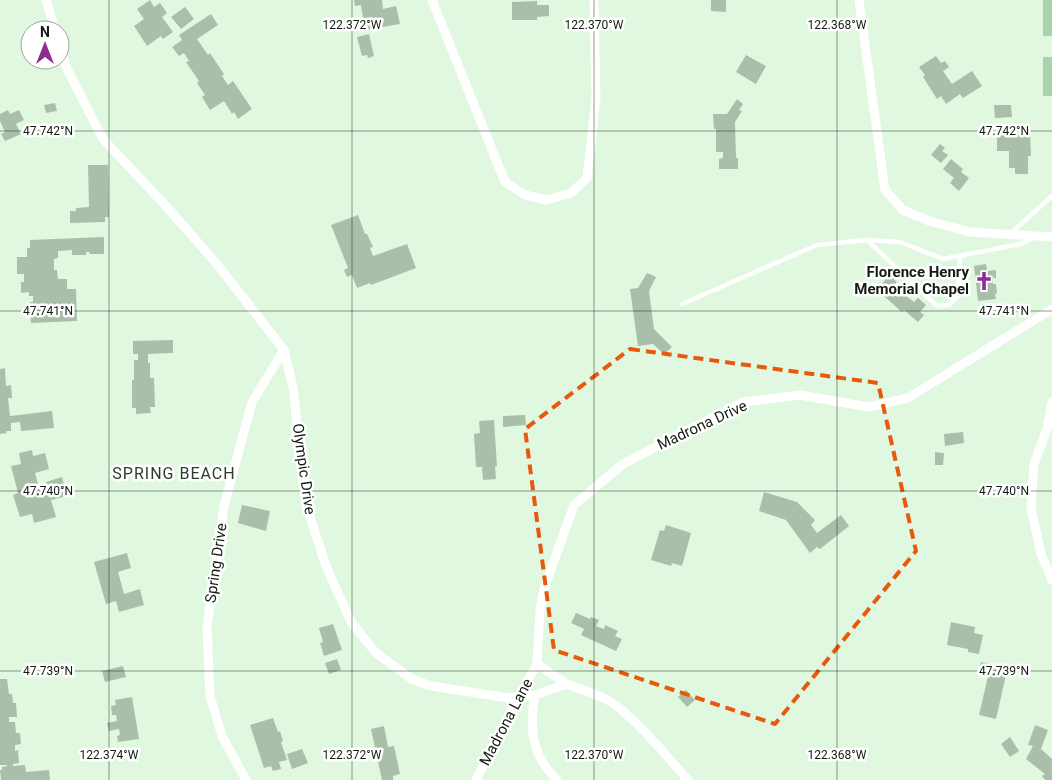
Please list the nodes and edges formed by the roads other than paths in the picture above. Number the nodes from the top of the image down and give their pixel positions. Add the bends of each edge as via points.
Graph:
1 (46, 0) edge
2 (432, 0) edge
3 (594, 0) edge
4 (859, 0) edge
5 (52, 20) edge
6 (68, 70) edge
7 (1052, 196) edge
8 (1009, 234) junction
9 (1035, 236) junction
10 (1052, 237) edge
11 (867, 240) junction
12 (960, 256) junction
13 (682, 304) dead end
14 (1052, 309) edge
15 (284, 350) junction
16 (1052, 402) edge
17 (1052, 580) edge
18 (537, 664) junction
19 (567, 684) junction
20 (531, 696) junction
21 (246, 780) edge
22 (476, 780) edge
23 (557, 780) edge
24 (688, 780) edge

1 - 5 street
2 - 3 street via 504,182 525,195 547,200 571,193 587,178 596,99
4 - 8 street via 885,190 903,210 930,221 970,232
6 - 15 street, Olympic Drive via 103,139 216,263
7 - 8 lane
8 - 9 street
9 - 10 street
9 - 12 lane via 1021,244
11 - 12 lane via 900,242 943,259
11 - 12 lane via 937,306 950,305 958,296
11 - 13 lane via 817,245
14 - 18 street, Madrona Drive via 908,398 869,407 800,395 743,402 623,464 574,505 544,589
15 - 20 street, Olympic Drive via 293,387 306,505 326,566 351,622 376,653 412,679 439,687 509,698
15 - 21 street, Spring Drive via 249,412 224,506 207,626 210,696 222,736
16 - 17 street via 1047,429 1034,464 1030,508 1041,554
18 - 19 street
18 - 22 street, Madrona Lane
19 - 20 street, Olympic Drive
19 - 24 street via 610,701 628,715
20 - 23 street via 532,735 544,765

